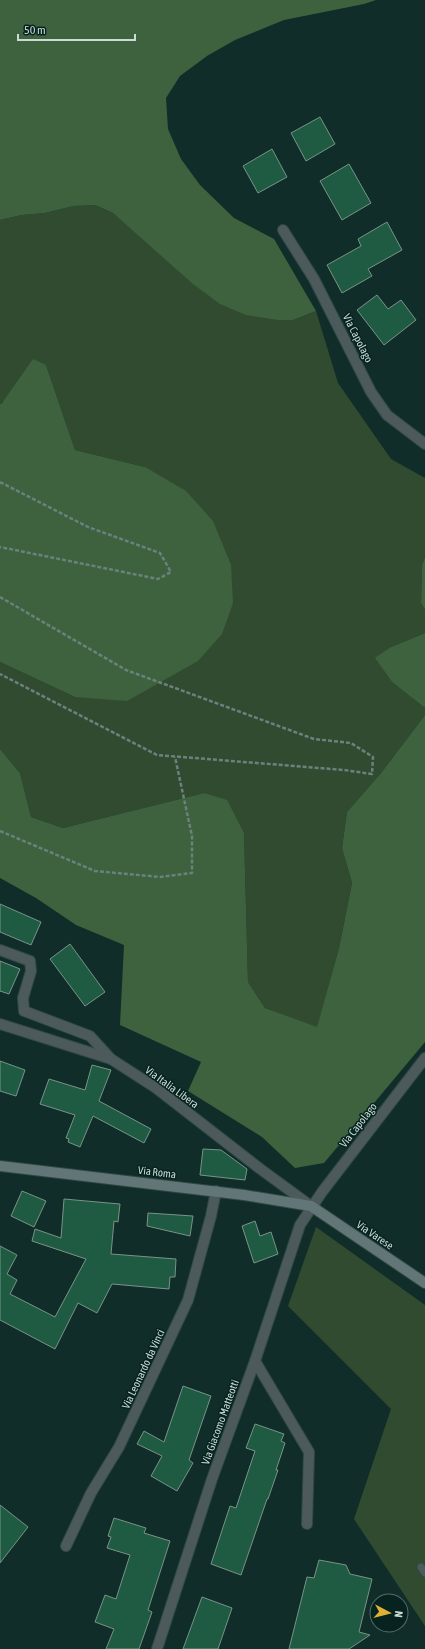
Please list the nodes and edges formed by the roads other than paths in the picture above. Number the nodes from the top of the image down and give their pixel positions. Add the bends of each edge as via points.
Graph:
1 (283, 230) dead end
2 (425, 444) edge
3 (0, 950) edge
4 (0, 1024) edge
5 (425, 1058) edge
6 (111, 1059) junction
7 (0, 1166) edge
8 (216, 1191) junction
9 (311, 1206) junction
10 (425, 1283) edge
11 (255, 1361) junction
12 (307, 1524) dead end
13 (66, 1546) dead end
14 (157, 1649) edge

1 - 2 street, Via Capolago via 314,279 371,392 387,415
3 - 6 street via 30,961 31,971 23,998 24,1011 90,1036
4 - 6 street, Via Italia Libera
5 - 9 street, Via Capolago
6 - 9 street, Via Italia Libera via 156,1088
7 - 8 main road, Via Roma
8 - 9 main road, Via Roma
8 - 13 street, Via Leonardo da Vinci via 188,1300 119,1447 91,1493
9 - 10 main road, Via Varese
9 - 11 street, Via Giacomo Matteotti via 300,1225
11 - 12 street via 309,1452
11 - 14 street, Via Giacomo Matteotti via 212,1479

